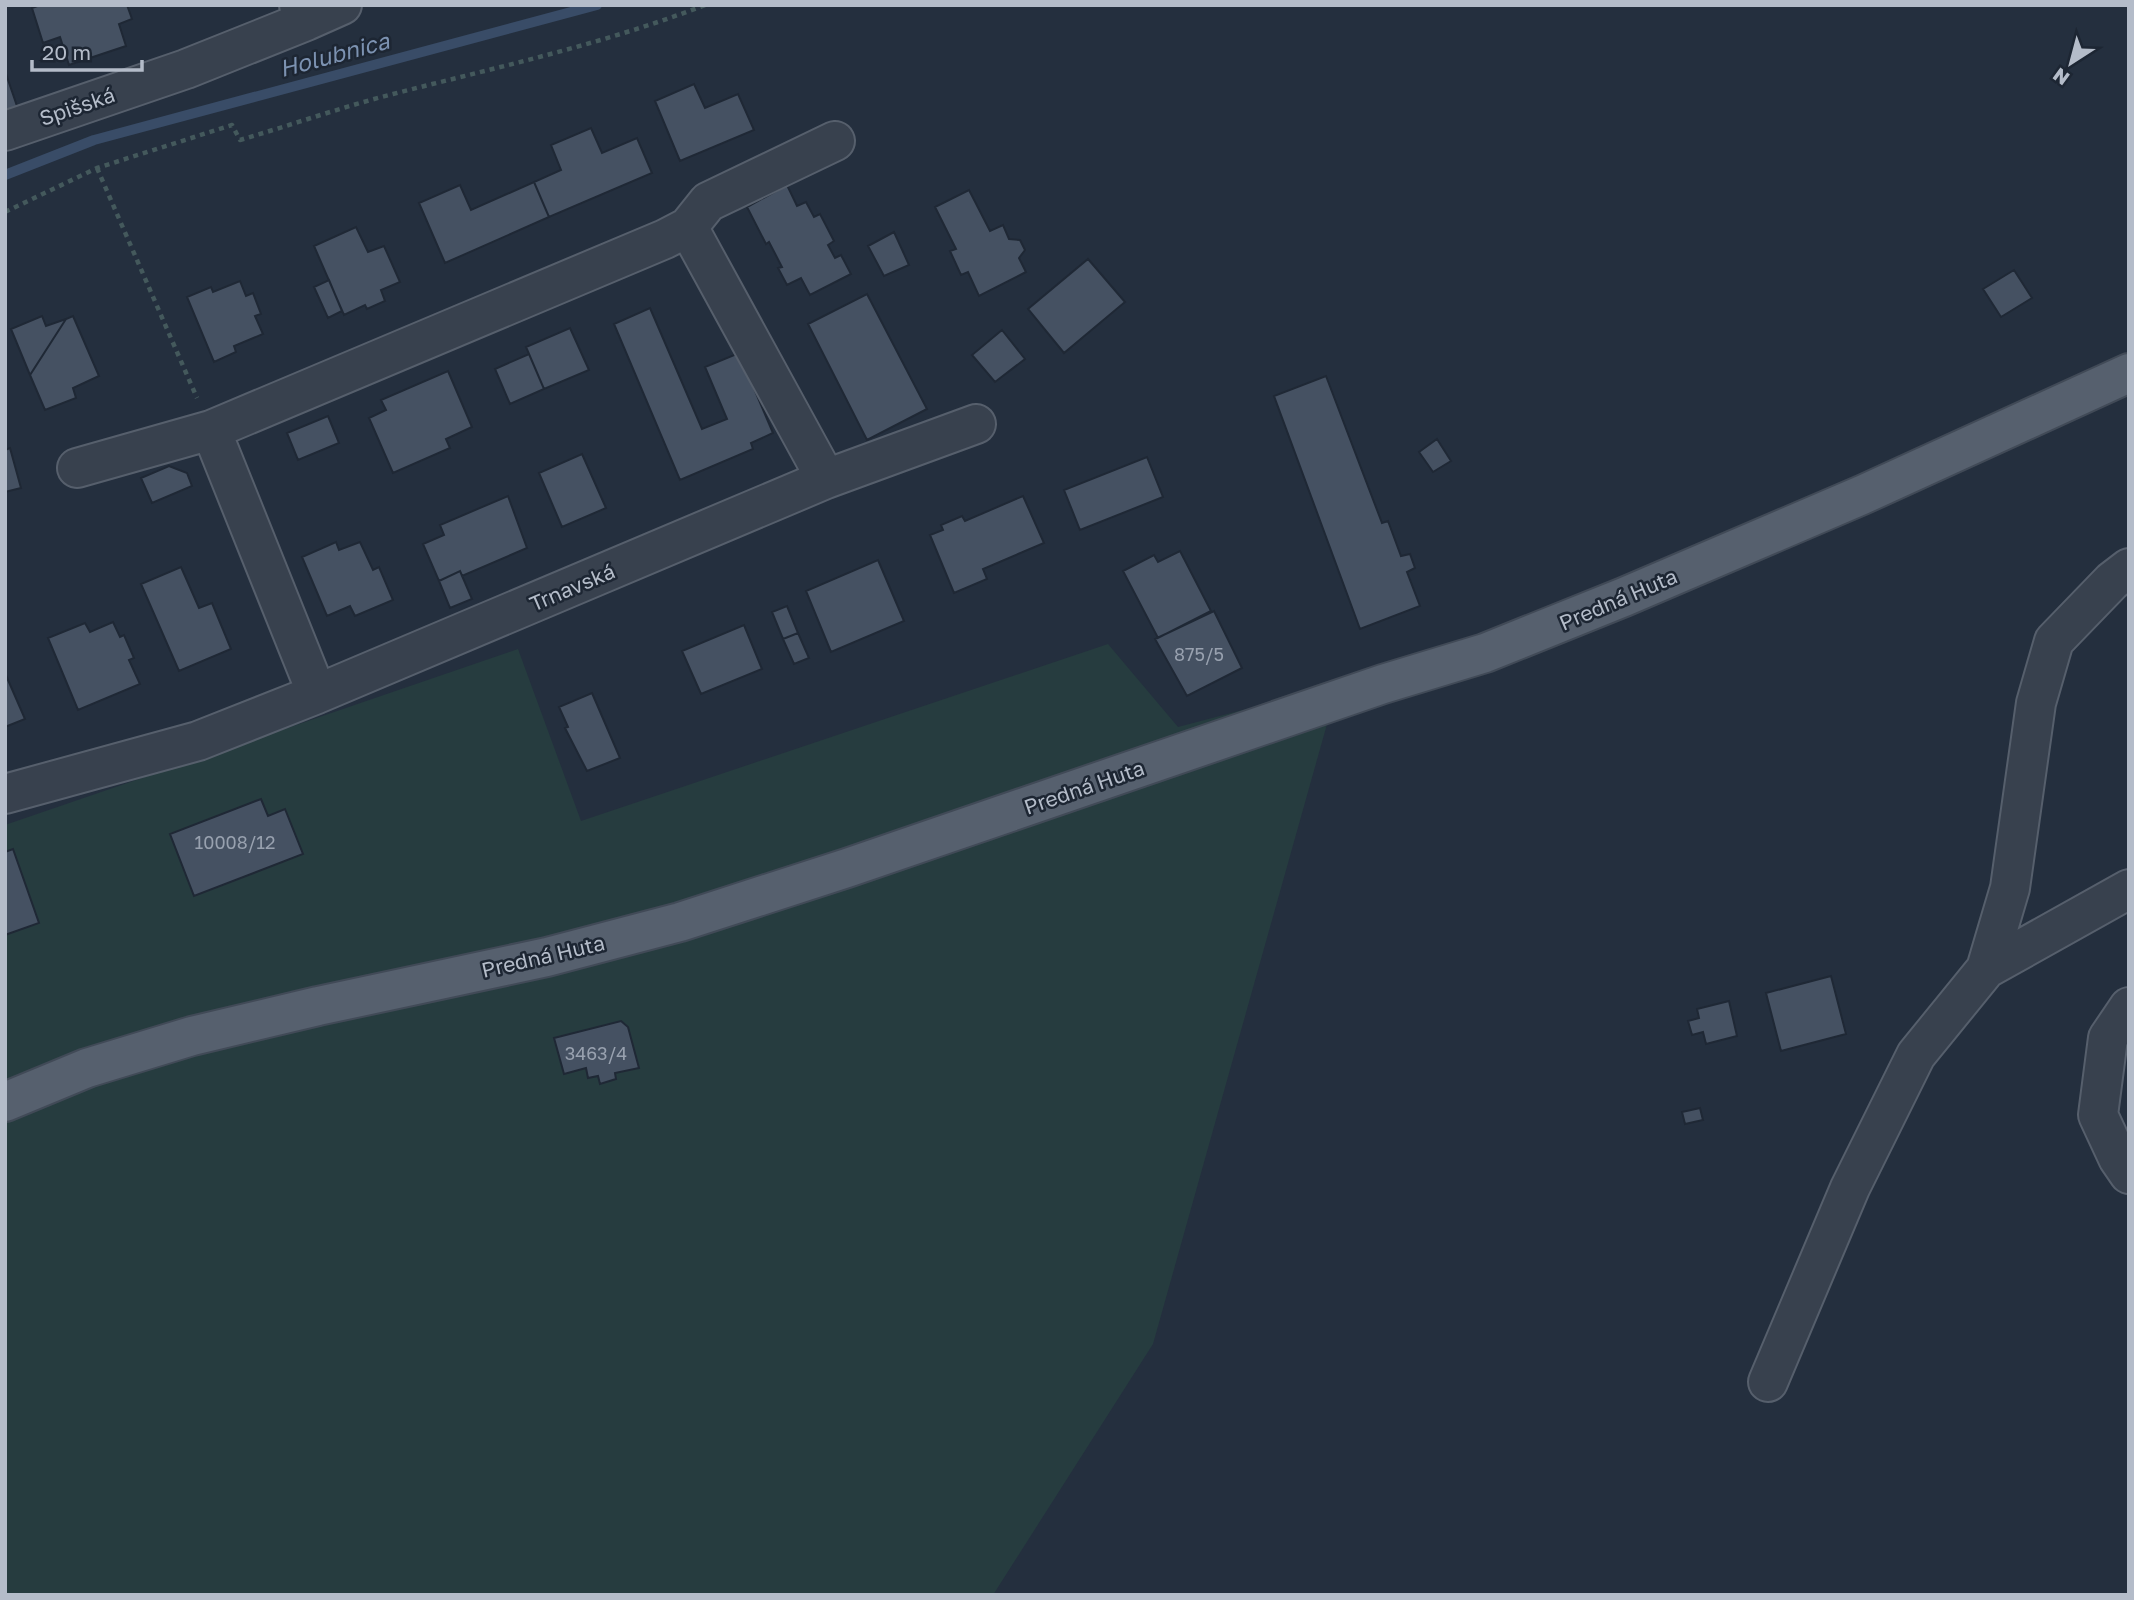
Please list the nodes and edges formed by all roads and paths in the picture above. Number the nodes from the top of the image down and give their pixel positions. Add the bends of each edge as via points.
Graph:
1 (342, 5) edge
2 (705, 5) edge
3 (302, 13) edge
4 (5, 131) edge
5 (835, 141) dead end
6 (97, 168) junction
7 (5, 212) edge
8 (688, 227) junction
9 (2129, 373) edge
10 (976, 424) dead end
11 (211, 430) junction
12 (77, 468) dead end
13 (826, 479) junction
14 (2129, 568) edge
15 (317, 694) junction
16 (5, 794) edge
17 (2129, 889) edge
18 (1986, 969) junction
19 (2129, 1007) edge
20 (5, 1102) edge
21 (2129, 1174) edge
22 (1768, 1382) dead end

1 - 3 street, Spišská
2 - 6 path via 532,60 390,94 240,140 232,125
3 - 4 street, Spišská via 186,69
5 - 8 street via 708,202
6 - 7 path
6 - 11 path
8 - 11 street
8 - 13 street
9 - 20 main road, Predná Huta via 1849,500 1485,653 680,922 547,957 192,1036 88,1068
10 - 13 street, Trnavská
11 - 12 street
11 - 15 street
13 - 15 street, Trnavská
14 - 18 street via 2054,641 2036,704 2010,888
15 - 16 street, Trnavská via 198,741
17 - 18 street
18 - 22 street via 1916,1055 1850,1188
19 - 21 street via 2108,1038 2098,1115

